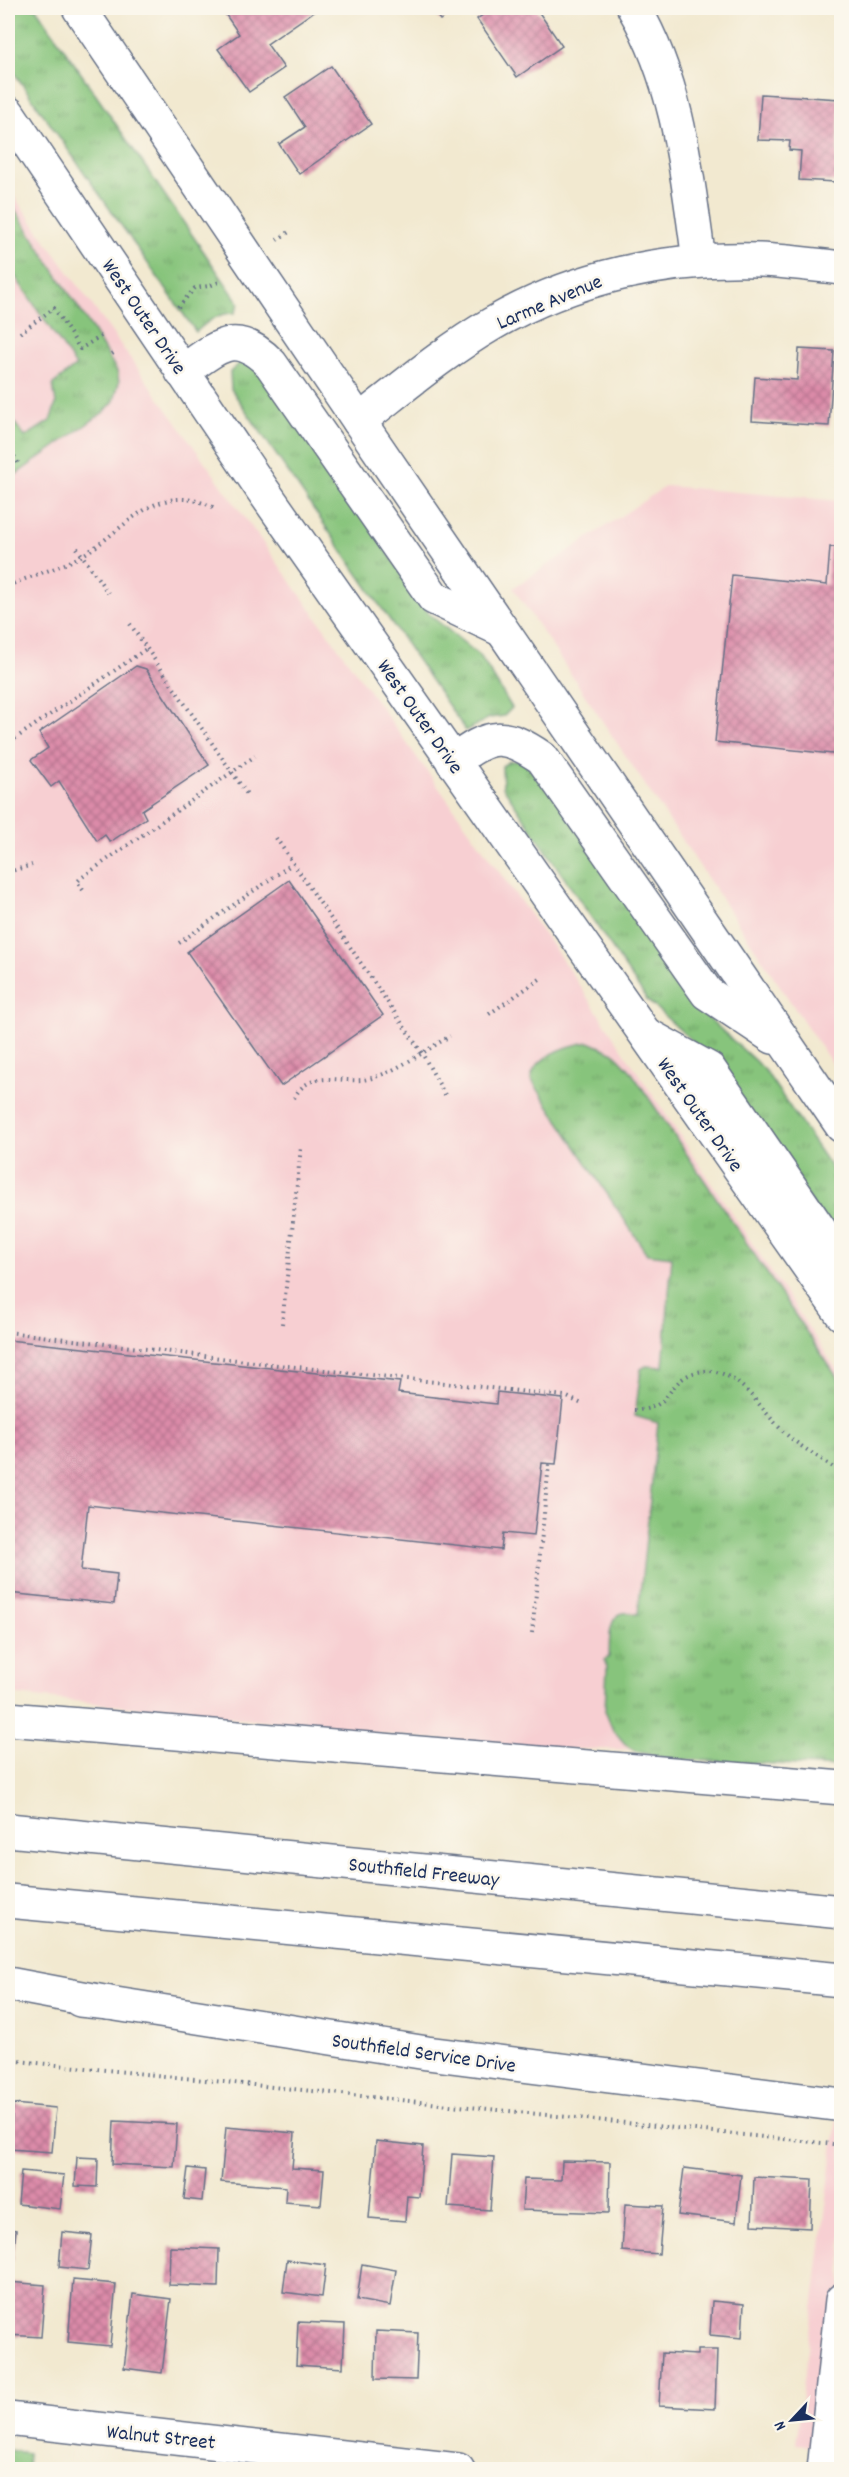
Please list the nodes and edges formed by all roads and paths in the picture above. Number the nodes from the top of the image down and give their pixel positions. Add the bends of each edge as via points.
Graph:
1 (79, 8) edge
2 (634, 8) edge
3 (8, 113) edge
4 (699, 260) junction
5 (842, 268) edge
6 (222, 281) dead end
7 (177, 308) dead end
8 (20, 333) dead end
9 (101, 336) dead end
10 (182, 372) junction
11 (358, 421) junction
12 (8, 446) edge
13 (20, 466) dead end
14 (215, 508) dead end
15 (78, 548) dead end
16 (82, 555) junction
17 (8, 586) edge
18 (108, 592) dead end
19 (130, 624) dead end
20 (501, 630) junction
21 (146, 649) junction
22 (10, 742) dead end
23 (255, 756) dead end
24 (453, 762) junction
25 (231, 772) junction
26 (249, 797) dead end
27 (276, 838) dead end
28 (292, 864) junction
29 (32, 865) dead end
30 (8, 872) edge
31 (83, 890) dead end
32 (179, 943) dead end
33 (540, 979) dead end
34 (489, 1014) dead end
35 (644, 1033) junction
36 (450, 1036) dead end
37 (787, 1047) junction
38 (422, 1053) junction
39 (445, 1095) dead end
40 (294, 1098) dead end
41 (842, 1126) edge
42 (301, 1147) dead end
43 (842, 1262) edge
44 (842, 1314) edge
45 (282, 1324) dead end
46 (8, 1332) edge
47 (582, 1404) dead end
48 (634, 1410) dead end
49 (549, 1464) dead end
50 (842, 1474) edge
51 (532, 1633) dead end
52 (8, 1719) edge
53 (842, 1788) edge
54 (8, 1830) edge
55 (8, 1900) edge
56 (842, 1912) edge
57 (842, 1980) edge
58 (8, 1984) edge
59 (8, 1995) edge
60 (109, 2003) junction
61 (8, 2060) edge
62 (842, 2105) edge
63 (842, 2145) edge
64 (842, 2300) edge
65 (8, 2419) edge
66 (458, 2469) edge
67 (824, 2469) edge

1 - 11 main road
2 - 4 main road via 667,85 685,156
3 - 10 main road, West Outer Drive
4 - 5 main road, Larme Avenue via 760,260
4 - 11 main road, Larme Avenue via 611,275 533,304 456,346
6 - 7 path via 195,288
8 - 9 path via 54,308 80,349
10 - 20 main road via 224,345 242,343 258,351 271,364 434,598
10 - 24 main road, West Outer Drive
11 - 20 main road
12 - 13 path
14 - 16 path via 187,497 169,500 142,511
15 - 16 path
16 - 17 path
16 - 18 path
19 - 21 path
20 - 37 main road
21 - 22 path
21 - 25 path
23 - 25 path
24 - 35 main road, West Outer Drive
24 - 37 main road via 473,746 494,738 519,742 542,758 707,993
25 - 26 path
25 - 31 path via 81,878 77,882
27 - 28 path
28 - 32 path
28 - 38 path
29 - 30 path
33 - 34 path
35 - 43 main road via 709,1069
35 - 44 main road, West Outer Drive
36 - 38 path
37 - 41 main road
38 - 39 path
38 - 40 path via 362,1080 313,1081 300,1086
42 - 45 path
46 - 47 path via 565,1396
48 - 50 path via 649,1410 662,1403 684,1377 694,1372 720,1374 739,1382 783,1432
49 - 51 path
52 - 53 main road
54 - 56 main road, Southfield Freeway
55 - 57 main road
58 - 60 main road
59 - 60 main road, Southfield Service Drive
60 - 62 main road, Southfield Service Drive via 427,2053
61 - 63 path
64 - 67 main road
65 - 66 main road, Walnut Street

